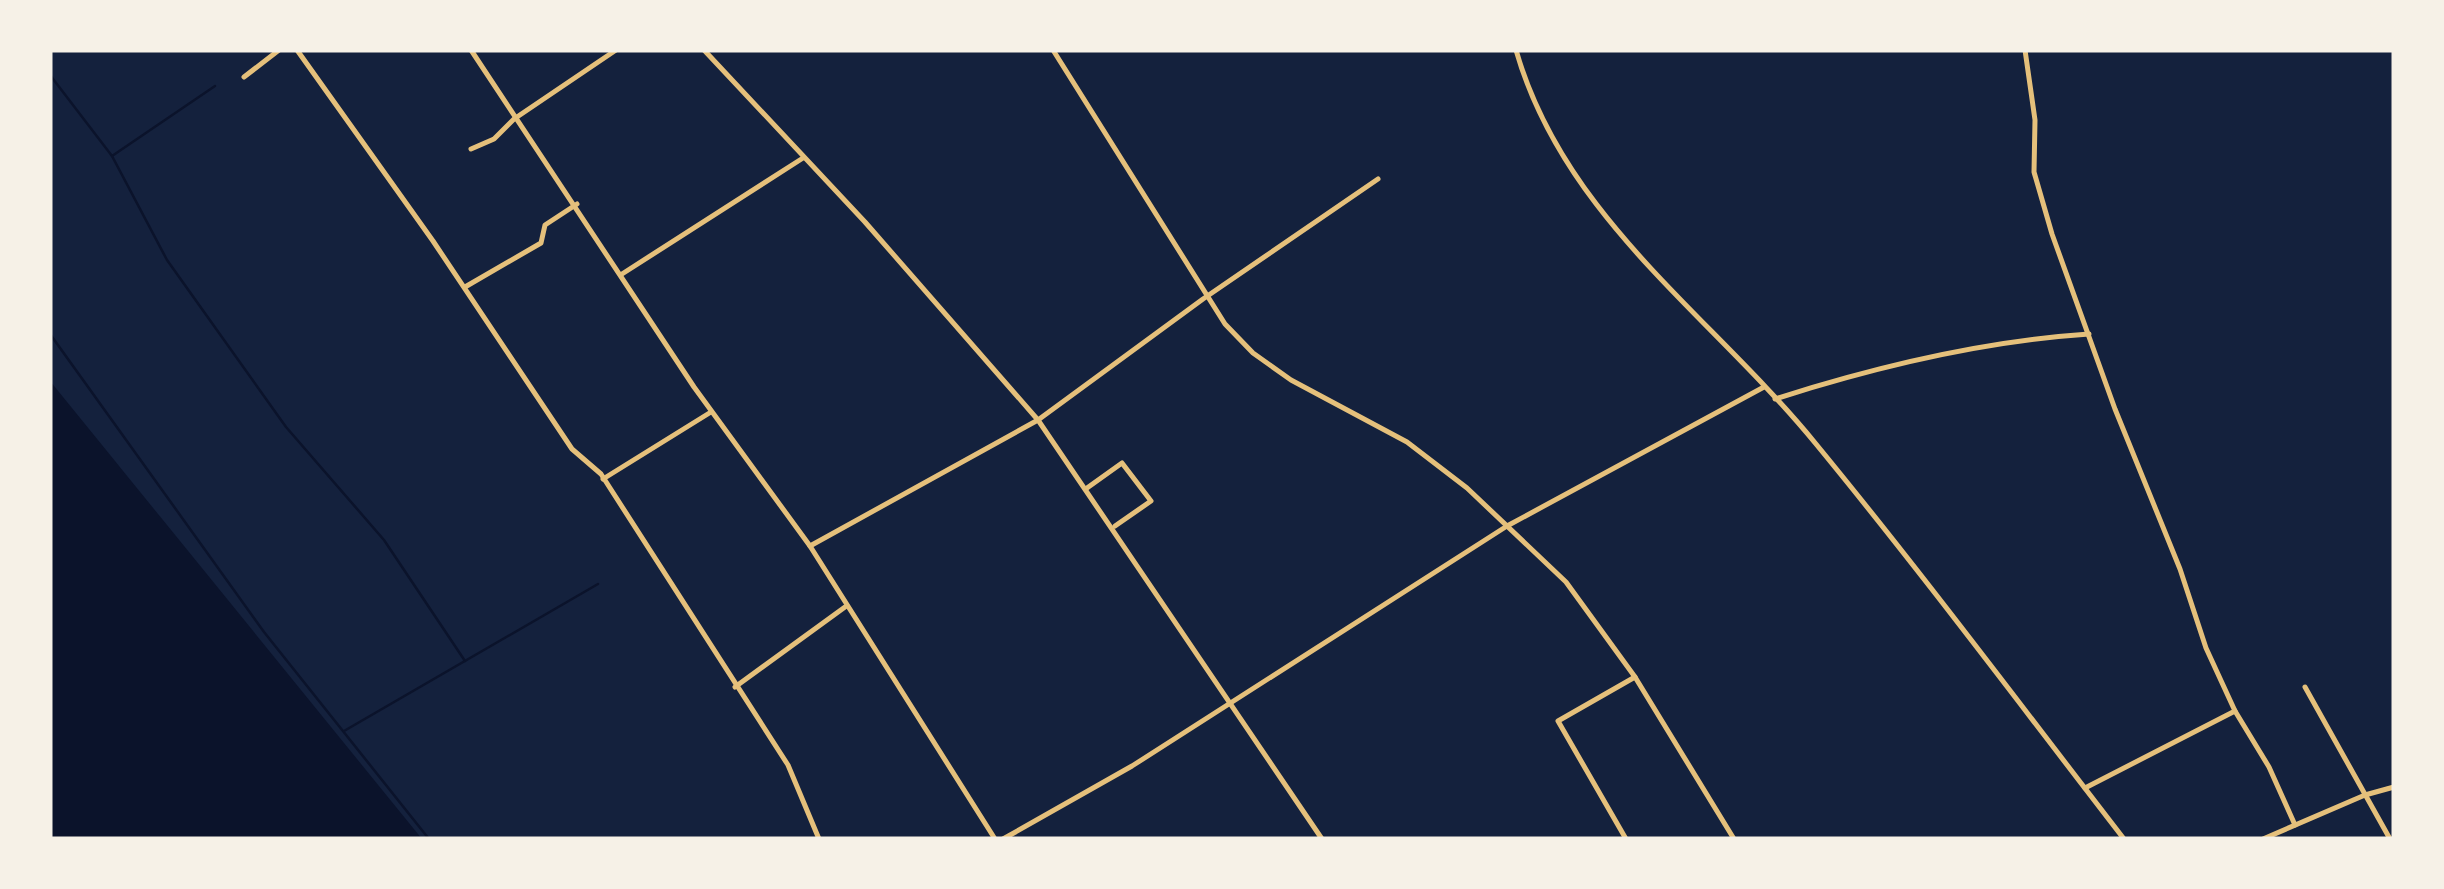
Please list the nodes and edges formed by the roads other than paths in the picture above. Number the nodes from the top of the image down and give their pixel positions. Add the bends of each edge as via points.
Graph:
1 (278, 50) edge
2 (296, 50) edge
3 (471, 50) edge
4 (616, 50) edge
5 (704, 50) edge
6 (1053, 50) edge
7 (1516, 50) edge
8 (2025, 50) edge
9 (244, 77) dead end
10 (516, 118) junction
11 (472, 149) dead end
12 (804, 158) junction
13 (1378, 180) dead end
14 (577, 204) junction
15 (622, 274) junction
16 (465, 287) junction
17 (1205, 297) junction
18 (2090, 334) junction
19 (1764, 387) junction
20 (1775, 399) junction
21 (712, 412) junction
22 (1038, 420) junction
23 (604, 479) junction
24 (1086, 488) junction
25 (1507, 526) junction
26 (1114, 527) junction
27 (810, 546) junction
28 (846, 607) junction
29 (1635, 677) junction
30 (735, 687) junction
31 (2306, 687) dead end
32 (1230, 700) junction
33 (2235, 712) junction
34 (2394, 787) edge
35 (2085, 788) junction
36 (2365, 795) junction
37 (2296, 824) junction
38 (819, 839) edge
39 (999, 839) edge
40 (1322, 839) edge
41 (1626, 839) edge
42 (1734, 839) edge
43 (2124, 839) edge
44 (2263, 839) edge
45 (2390, 839) edge

1 - 9 street
2 - 16 street
3 - 10 street
4 - 10 street
5 - 12 street
6 - 17 street
7 - 19 street via 1532,96 1595,207
8 - 18 street via 2035,179
10 - 11 street
10 - 14 street
12 - 15 street
12 - 22 street
13 - 17 street
14 - 15 street
14 - 16 street via 544,225 541,242
15 - 21 street
16 - 23 street via 572,450
17 - 22 street
17 - 25 street via 1270,366 1407,442
18 - 20 street via 1971,350
18 - 33 street
19 - 20 street
19 - 25 street
20 - 35 street via 1816,442
21 - 23 street
21 - 27 street
22 - 24 street
22 - 27 street
23 - 30 street
24 - 26 street
24 - 26 street via 1122,463 1150,500
25 - 29 street via 1566,582
25 - 32 street
26 - 32 street
27 - 28 street
28 - 30 street
28 - 39 street
29 - 41 street via 1558,721
29 - 42 street
30 - 38 street via 794,776
31 - 36 street
32 - 39 street via 1098,787
32 - 40 street
33 - 35 street
33 - 37 street
34 - 36 street
35 - 43 street
36 - 37 street
36 - 45 street
37 - 44 street

